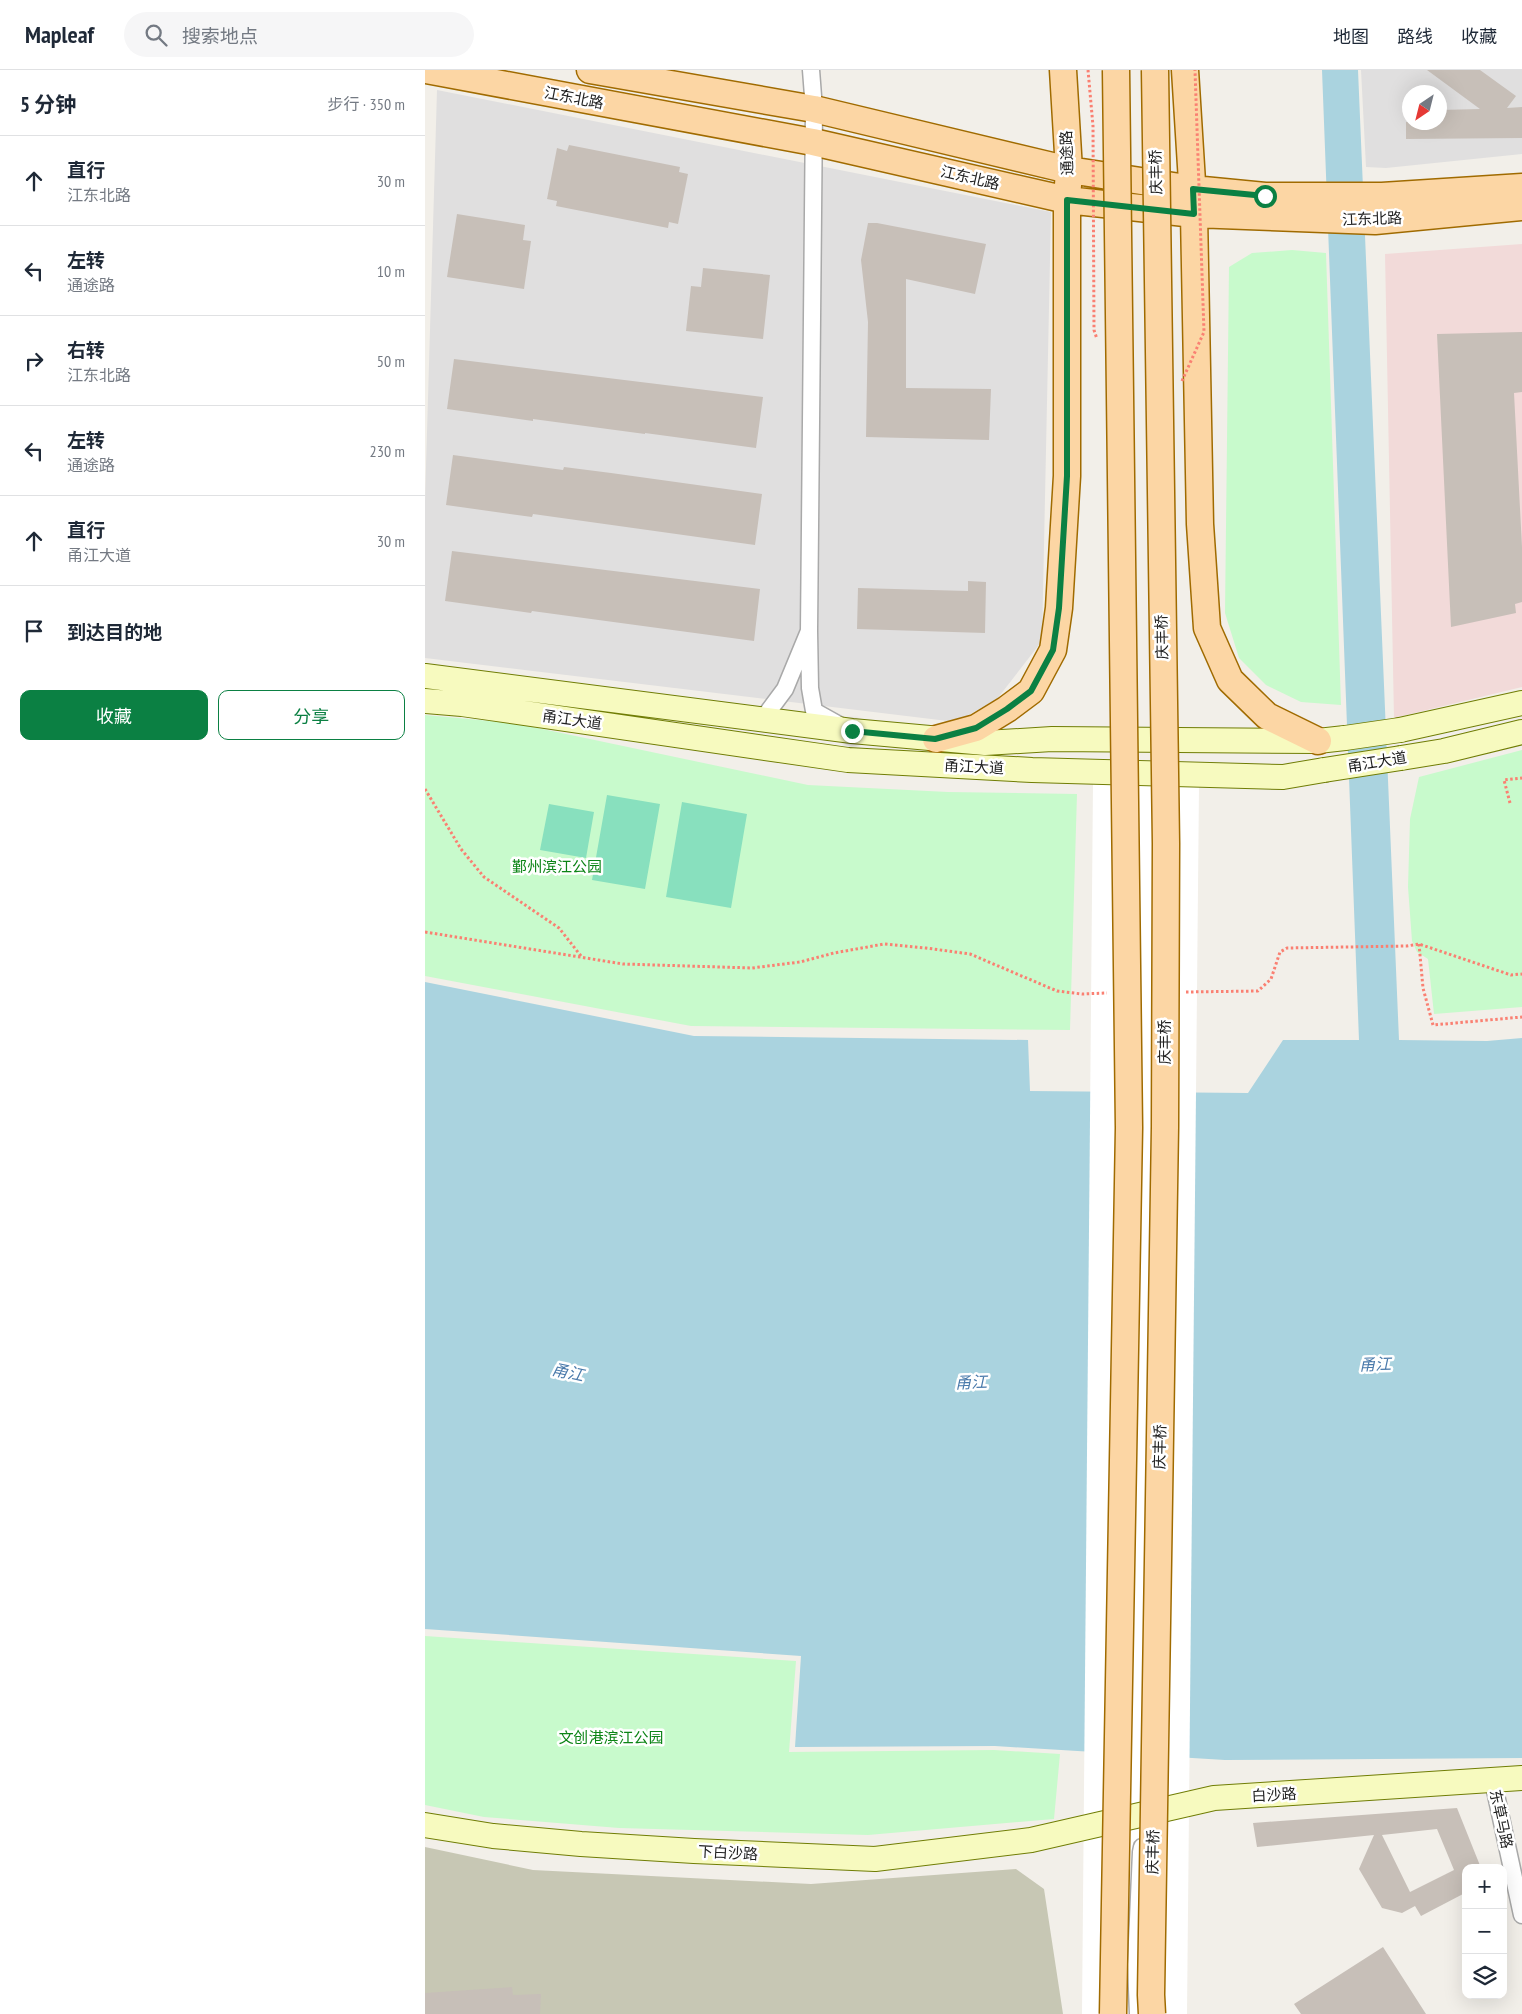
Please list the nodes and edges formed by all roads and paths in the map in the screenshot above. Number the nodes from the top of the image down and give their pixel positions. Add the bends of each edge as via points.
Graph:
1 (425, 70) edge
2 (589, 70) edge
3 (811, 70) edge
4 (1063, 70) edge
5 (1116, 70) edge
6 (1155, 70) edge
7 (1185, 70) edge
8 (1195, 70) edge
9 (813, 109) junction
10 (813, 142) junction
11 (1069, 170) junction
12 (1522, 187) edge
13 (1067, 200) junction
14 (1193, 201) junction
15 (1269, 207) junction
16 (1522, 207) edge
17 (1179, 386) dead end
18 (809, 631) junction
19 (425, 676) edge
20 (425, 701) edge
21 (1522, 703) edge
22 (762, 720) junction
23 (852, 731) junction
24 (1522, 732) edge
25 (935, 739) junction
26 (1318, 741) junction
27 (1522, 778) edge
28 (425, 789) edge
29 (1510, 803) dead end
30 (425, 932) edge
31 (1419, 944) junction
32 (581, 957) junction
33 (1522, 974) edge
34 (1179, 992) dead end
35 (1111, 993) dead end
36 (1522, 1017) edge
37 (1522, 1778) edge
38 (1493, 1781) junction
39 (1183, 1805) junction
40 (425, 1824) edge
41 (1031, 1840) joint
42 (1522, 1915) edge
43 (1113, 2014) edge
44 (1138, 2014) edge
45 (1152, 2014) edge

1 - 10 main road, 江东北路
2 - 9 main road, 江东北路
3 - 9 street
4 - 11 main road, 通途路
5 - 43 main road, bridge via 1129,1128
6 - 45 main road, 庆丰桥, bridge via 1165,1127
7 - 14 main road
8 - 17 path, bridge via 1204,332
9 - 10 street
9 - 11 main road, 江东北路
10 - 13 main road, 江东北路
10 - 18 street
11 - 13 main road, 通途路
11 - 14 main road, 江东北路
12 - 15 main road, 江东北路
13 - 14 main road, 江东北路
13 - 25 main road, 通途路 via 1067,476 1059,608 1053,650 1031,691 976,728
14 - 15 main road, 江东北路
14 - 26 main road via 1200,524 1207,628 1230,680 1267,716
15 - 16 main road, 江东北路 via 1375,221
18 - 22 street via 785,689
18 - 23 street via 810,688 814,711
19 - 22 main road, 甬江大道
20 - 24 main road, 甬江大道, bridge via 848,760 1032,770 1283,777 1444,752
21 - 26 main road, 甬江大道, bridge via 1399,730
22 - 23 main road, 甬江大道
23 - 25 main road, 甬江大道
25 - 26 main road, 甬江大道 via 985,744 1052,739
27 - 29 path via 1505,780
28 - 32 path via 461,848 484,877 559,928
30 - 32 path
31 - 33 path via 1511,975
31 - 34 path via 1287,948 1280,952 1271,979 1258,991
31 - 36 path via 1423,988 1433,1025
32 - 35 path via 623,964 752,968 799,962 884,944 970,954 1057,991
37 - 38 main road, 白沙路
38 - 39 main road, 白沙路 via 1214,1798
38 - 42 street, 东草马路
39 - 41 main road, 白沙路
39 - 44 street via 1163,1817 1145,1838 1141,1852 1136,1964
40 - 41 main road, 下白沙路 via 493,1836 581,1844 875,1859

